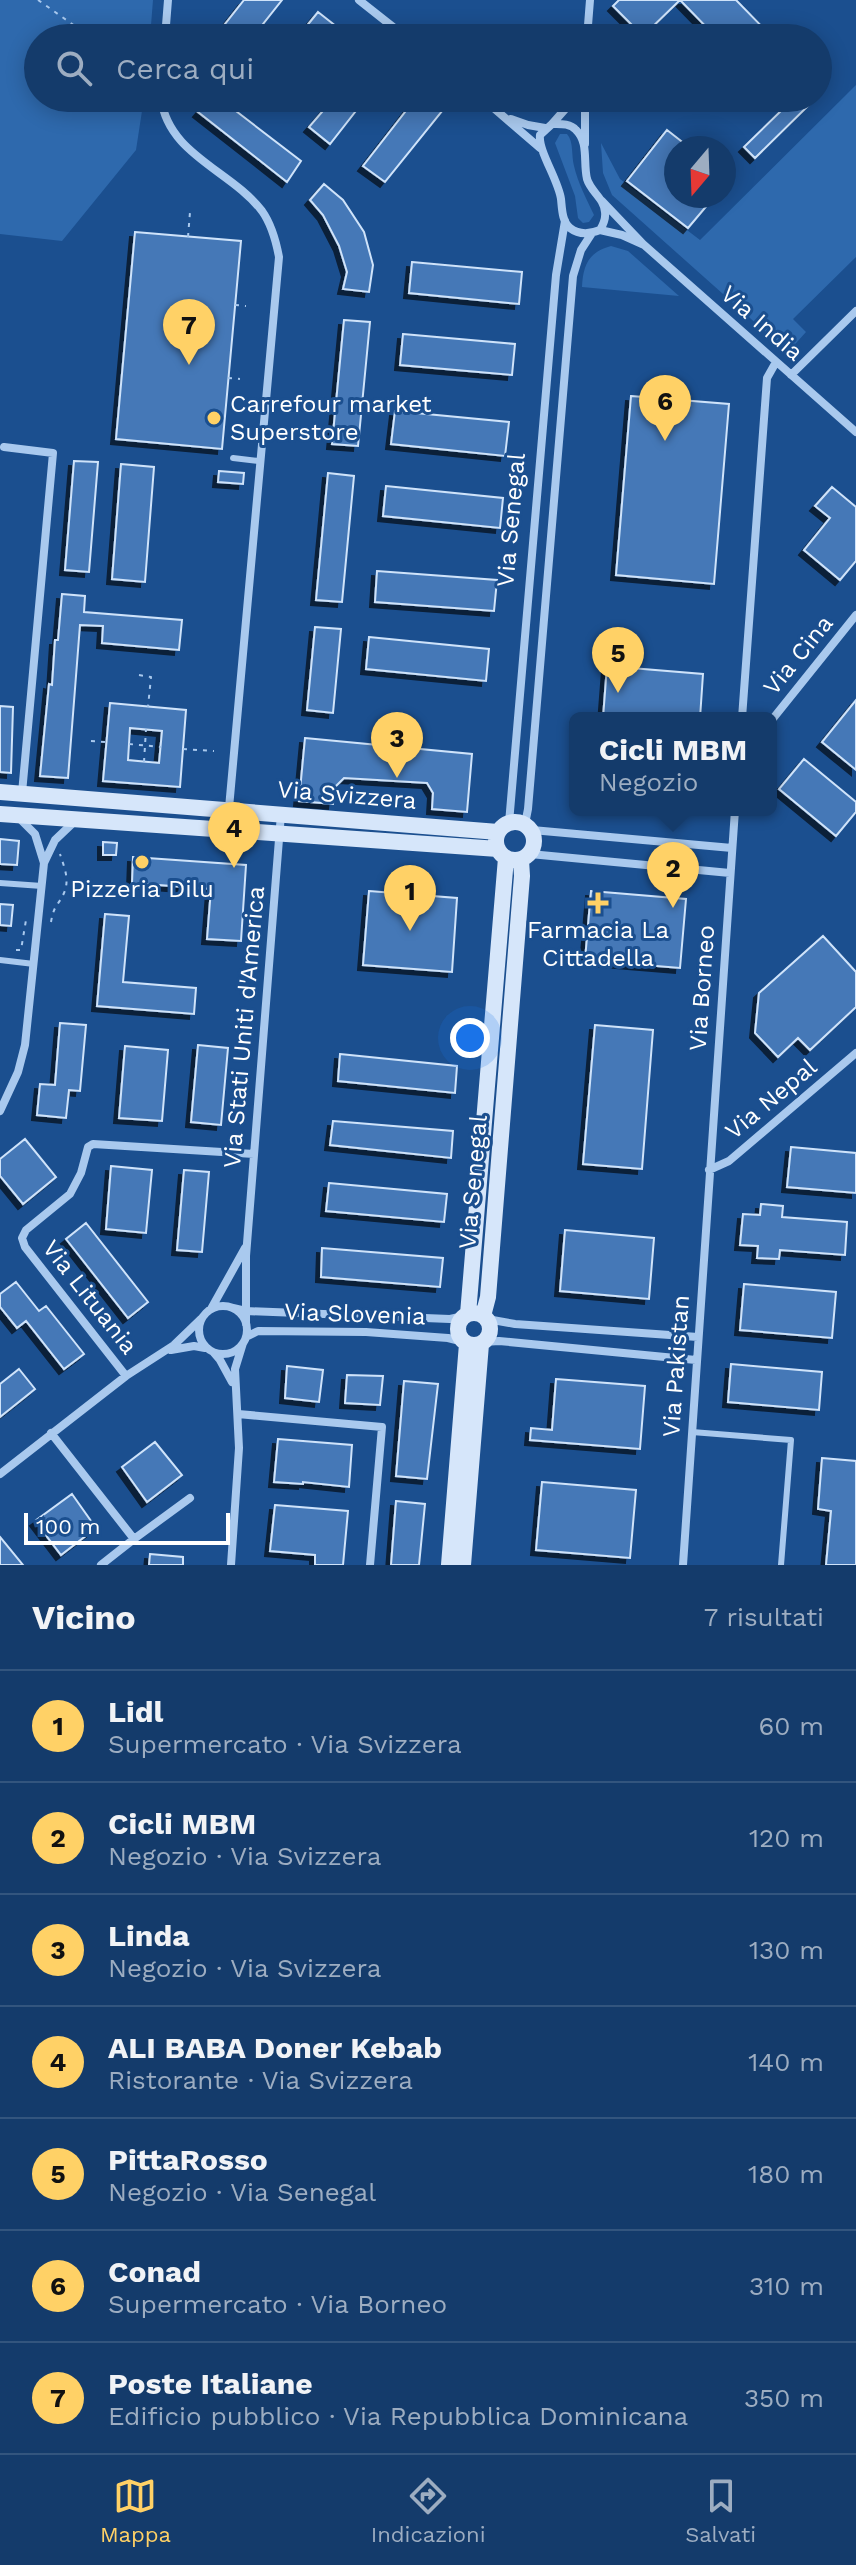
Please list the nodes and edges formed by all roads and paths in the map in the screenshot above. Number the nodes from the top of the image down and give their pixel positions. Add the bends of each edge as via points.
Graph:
1 (38, 0) edge
2 (168, 0) edge
3 (359, 0) edge
4 (590, 0) edge
5 (72, 24) edge
6 (166, 24) edge
7 (389, 24) edge
8 (588, 24) edge
9 (164, 112) edge
10 (500, 112) edge
11 (562, 112) edge
12 (585, 112) edge
13 (506, 117) junction
14 (548, 126) junction
15 (540, 148) junction
16 (585, 153) junction
17 (602, 201) junction
18 (190, 212) dead end
19 (565, 221) junction
20 (596, 232) junction
21 (188, 237) dead end
22 (643, 244) junction
23 (235, 305) dead end
24 (246, 306) dead end
25 (856, 311) edge
26 (776, 362) junction
27 (791, 375) junction
28 (228, 378) dead end
29 (240, 379) dead end
30 (856, 432) edge
31 (4, 447) dead end
32 (233, 458) dead end
33 (259, 461) junction
34 (856, 615) edge
35 (139, 675) dead end
36 (148, 707) dead end
37 (742, 712) edge
38 (777, 714) edge
39 (146, 729) dead end
40 (91, 741) dead end
41 (106, 742) dead end
42 (129, 744) dead end
43 (145, 745) junction
44 (161, 747) dead end
45 (183, 749) dead end
46 (214, 751) dead end
47 (144, 762) dead end
48 (0, 792) edge
49 (22, 794) junction
50 (229, 810) junction
51 (281, 814) junction
52 (8, 815) edge
53 (735, 816) edge
54 (348, 819) junction
55 (76, 820) junction
56 (416, 825) junction
57 (516, 827) junction
58 (227, 830) junction
59 (280, 834) junction
60 (347, 838) junction
61 (415, 843) junction
62 (732, 848) junction
63 (60, 851) dead end
64 (514, 855) junction
65 (44, 863) junction
66 (730, 873) junction
67 (0, 883) edge
68 (42, 886) junction
69 (26, 920) dead end
70 (51, 922) dead end
71 (16, 950) dead end
72 (0, 960) edge
73 (34, 964) junction
74 (856, 1053) edge
75 (0, 1111) edge
76 (254, 1154) junction
77 (709, 1170) junction
78 (247, 1243) junction
79 (233, 1308) junction
80 (249, 1308) junction
81 (211, 1309) junction
82 (476, 1316) junction
83 (201, 1319) junction
84 (246, 1324) junction
85 (698, 1337) junction
86 (245, 1340) junction
87 (474, 1343) junction
88 (210, 1350) junction
89 (163, 1351) junction
90 (696, 1360) junction
91 (126, 1376) junction
92 (234, 1386) junction
93 (238, 1414) junction
94 (692, 1432) junction
95 (51, 1433) junction
96 (0, 1474) edge
97 (190, 1498) dead end
98 (134, 1539) junction
99 (101, 1565) edge
100 (231, 1565) edge
101 (370, 1565) edge
102 (449, 1565) edge
103 (463, 1565) edge
104 (683, 1565) edge
105 (781, 1565) edge

1 - 5 path
2 - 6 street
3 - 7 street
4 - 8 street
9 - 33 street via 177,138 259,207 276,242 279,257
10 - 13 street
11 - 14 street
12 - 16 street
13 - 14 street
13 - 15 street
14 - 15 street via 540,135
14 - 16 street via 572,126
15 - 19 street via 548,158
16 - 17 street via 586,177
17 - 20 street via 604,224
17 - 22 street, Via India
18 - 21 path
19 - 20 street, Via India via 583,234
19 - 57 street, Via Senegal via 556,275
20 - 22 street, Via India
20 - 57 street, Via Senegal via 581,250 573,276 531,781
22 - 26 street, Via India
23 - 24 path
25 - 27 street
26 - 27 street, Via India
26 - 37 street via 767,378
27 - 30 street, Via India
28 - 29 path
31 - 49 street via 53,453
32 - 33 lane
33 - 50 street
34 - 38 street, Via Cina
35 - 36 path via 151,677
39 - 43 path
40 - 41 path
42 - 43 path
43 - 44 path
43 - 47 path
45 - 46 path
48 - 49 main road, Via Svizzera
49 - 50 main road, Via Svizzera
50 - 51 main road, Via Svizzera
50 - 58 street
51 - 54 main road, Via Svizzera
51 - 59 street, Via Stati Uniti d'America
52 - 55 main road, Via Svizzera
52 - 65 street via 35,834
53 - 62 street, Via Borneo
54 - 56 main road, Via Svizzera
54 - 60 lane
55 - 58 main road, Via Svizzera
55 - 65 street via 55,840
56 - 57 main road, Via Svizzera
56 - 61 lane
57 - 62 street, Via Svizzera
57 - 64 main road via 496,837
57 - 64 main road via 535,842
58 - 59 main road, Via Svizzera
59 - 60 main road, Via Svizzera
59 - 76 street, Via Stati Uniti d'America
60 - 61 main road, Via Svizzera
61 - 64 main road, Via Svizzera
62 - 66 street, Via Borneo
63 - 70 path via 65,891
64 - 66 street, Via Svizzera
64 - 82 main road, Via Senegal
65 - 68 street
66 - 77 street, Via Borneo
67 - 68 lane
68 - 73 street
69 - 71 path via 23,944
72 - 73 lane
73 - 75 street via 22,1061
74 - 77 street, Via Nepal via 729,1161
76 - 78 street, Via Stati Uniti d'America
76 - 91 street, Via Lituania via 93,1144 70,1194 26,1230 25,1247
77 - 85 street, Via Pakistan
78 - 80 street, Via Stati Uniti d'America
78 - 81 street, Via Stati Uniti d'America
79 - 80 street, Via Slovenia
79 - 81 street
79 - 84 street
80 - 82 street, Via Slovenia
80 - 84 street, Via Stati Uniti d'America
81 - 83 street
82 - 85 street, Via Slovenia via 515,1324
82 - 87 main road via 490,1334
82 - 87 main road via 458,1329
83 - 88 street via 198,1334
83 - 89 street
84 - 86 street
85 - 90 street, Via Pakistan
86 - 87 street, Via Slovenia via 258,1331 366,1332
86 - 88 street via 230,1353
86 - 92 street
87 - 90 street, Via Slovenia
87 - 102 main road
87 - 103 main road
88 - 89 street via 194,1346
88 - 92 street
89 - 91 street
90 - 94 street, Via Pakistan
91 - 95 street
92 - 93 street
93 - 100 street
93 - 101 street via 382,1427
94 - 104 street, Via Pakistan
94 - 105 lane via 791,1440
95 - 96 street
95 - 98 street
97 - 98 street
98 - 99 street

